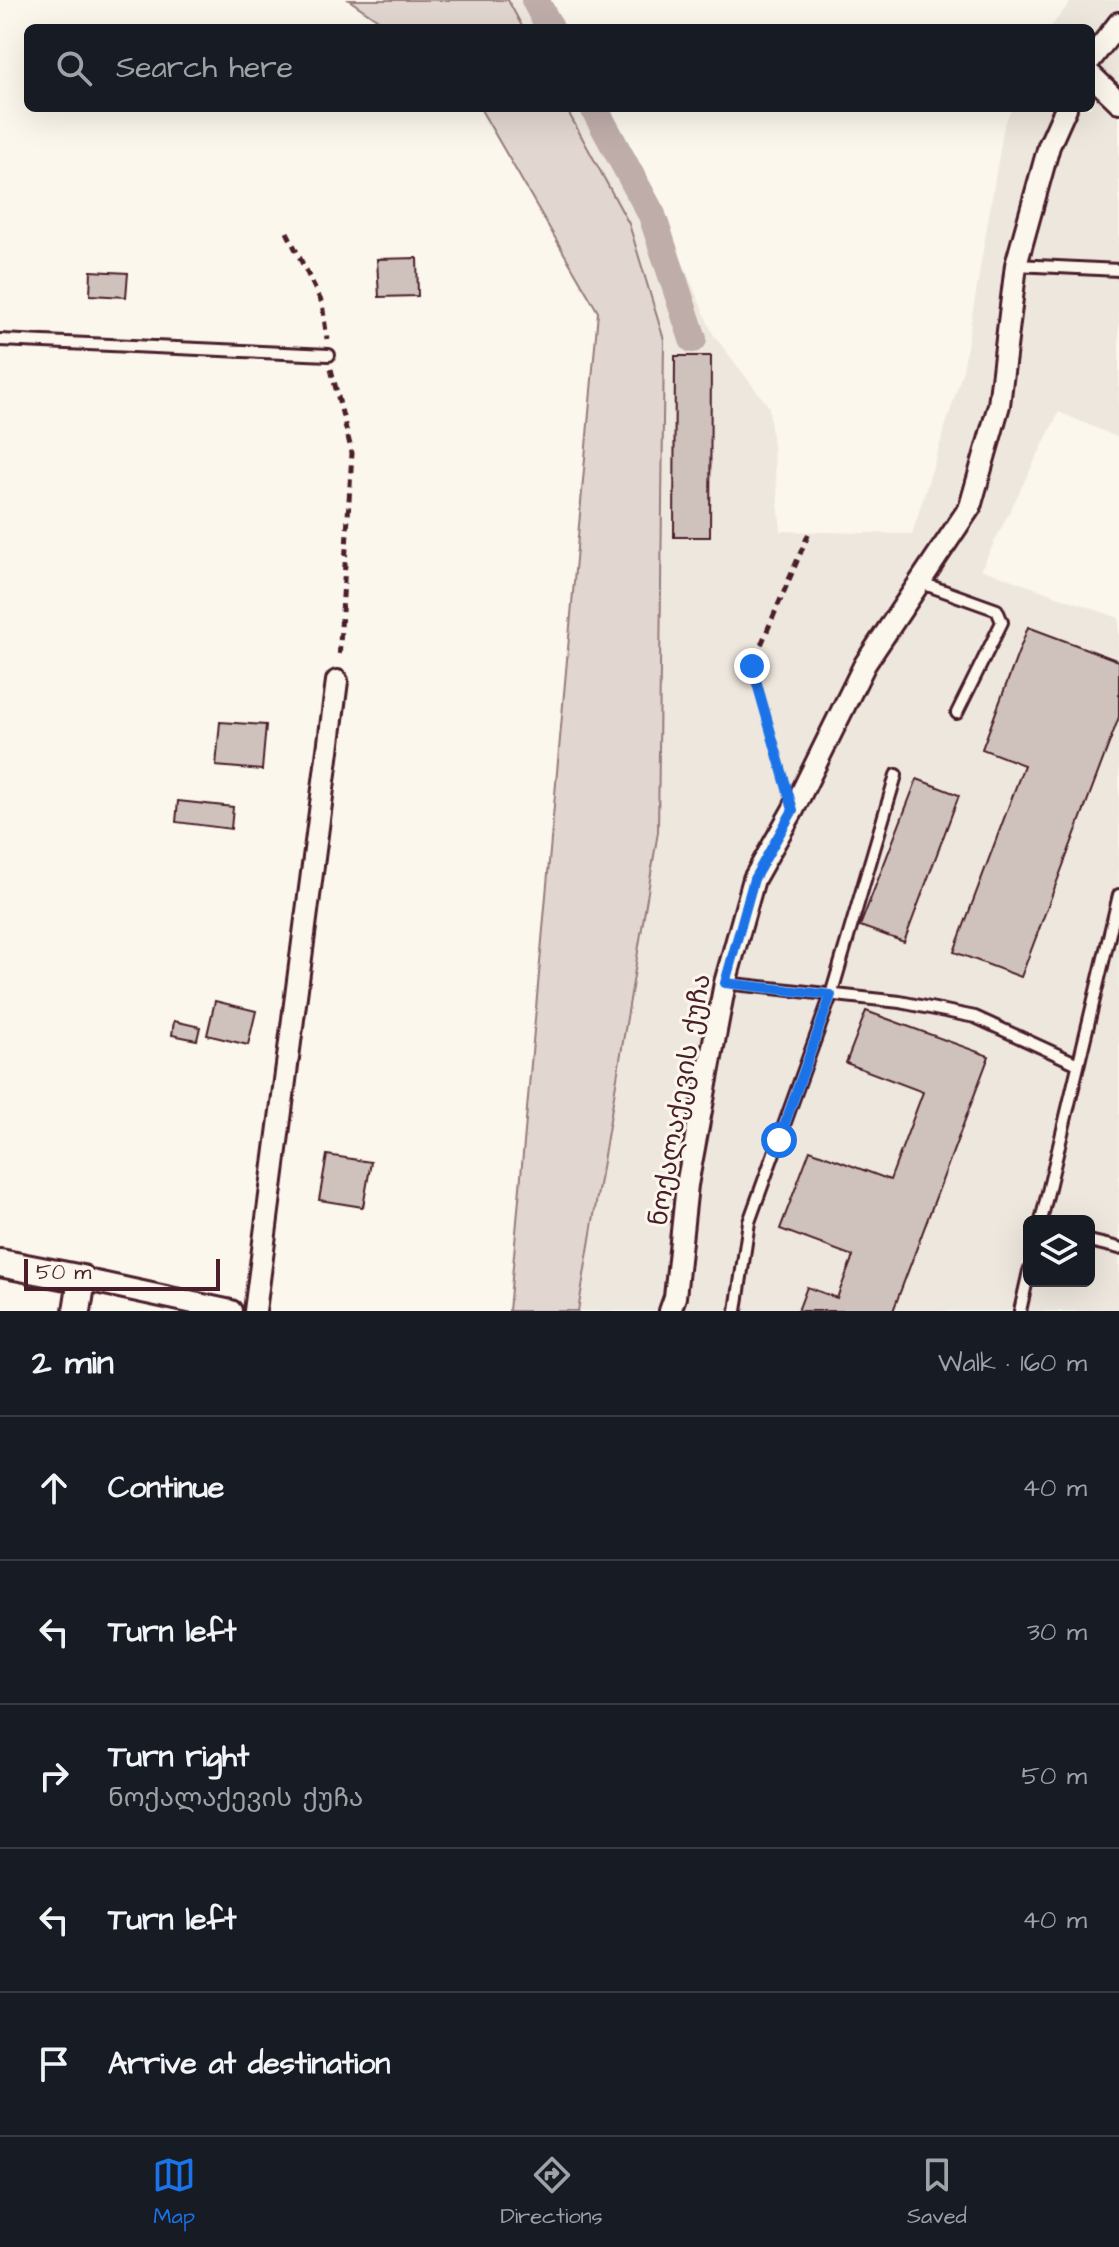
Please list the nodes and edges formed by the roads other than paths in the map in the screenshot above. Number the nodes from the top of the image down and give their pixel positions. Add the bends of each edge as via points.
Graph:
1 (1119, 23) edge
2 (1095, 54) edge
3 (1095, 79) edge
4 (1119, 102) edge
5 (1064, 112) edge
6 (1016, 265) junction
7 (1119, 270) edge
8 (0, 340) edge
9 (329, 355) road end
10 (919, 582) junction
11 (337, 681) road end
12 (957, 713) dead end
13 (896, 775) dead end
14 (1119, 895) edge
15 (725, 983) junction
16 (831, 995) junction
17 (1078, 1064) junction
18 (1042, 1215) edge
19 (1095, 1242) edge
20 (1119, 1248) edge
21 (0, 1263) edge
22 (82, 1279) junction
23 (1025, 1287) edge
24 (77, 1311) edge
25 (231, 1311) edge
26 (255, 1311) edge
27 (670, 1311) edge
28 (736, 1311) edge
29 (1020, 1311) edge

1 - 2 street
3 - 4 street
5 - 6 street, ნოქალაქევის ქუჩა via 1049,146
6 - 7 lane
6 - 10 street, ნოქალაქევის ქუჩა via 999,405 970,507
8 - 9 lane
10 - 12 lane via 997,610 1002,622
10 - 15 street, ნოქალაქევის ქუჩა via 865,664 754,879
11 - 26 street
13 - 16 lane
14 - 17 lane
15 - 16 lane
15 - 27 street, ნოქალაქევის ქუჩა via 687,1185
16 - 17 lane via 975,1017
16 - 28 lane via 749,1222
17 - 18 lane
19 - 20 lane
21 - 22 street
22 - 24 street
22 - 25 street
23 - 29 lane

